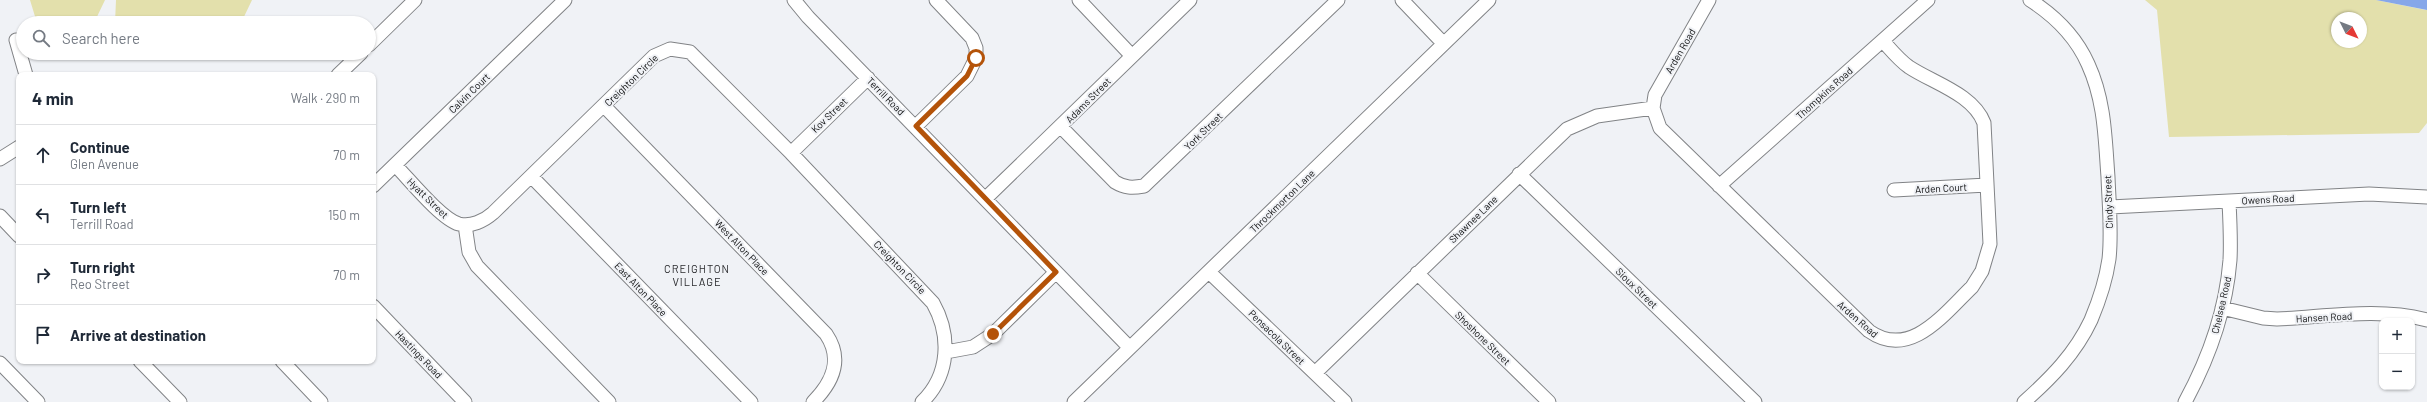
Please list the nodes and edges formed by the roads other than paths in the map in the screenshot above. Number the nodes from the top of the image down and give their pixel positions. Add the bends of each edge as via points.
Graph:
1 (415, 0) edge
2 (565, 0) edge
3 (794, 0) edge
4 (936, 0) edge
5 (1079, 0) edge
6 (1190, 0) edge
7 (1338, 0) edge
8 (1402, 0) edge
9 (1489, 0) edge
10 (1709, 0) edge
11 (1928, 0) edge
12 (2030, 0) edge
13 (376, 38) edge
14 (1883, 40) junction
15 (1443, 44) junction
16 (1132, 56) junction
17 (22, 60) edge
18 (354, 60) edge
19 (25, 72) edge
20 (341, 72) edge
21 (868, 78) junction
22 (604, 106) junction
23 (1653, 108) junction
24 (916, 126) junction
25 (1061, 127) junction
26 (16, 149) edge
27 (791, 153) junction
28 (0, 159) edge
29 (395, 165) junction
30 (1519, 174) junction
31 (531, 176) junction
32 (376, 183) edge
33 (1987, 185) junction
34 (1719, 186) junction
35 (1894, 190) dead end
36 (2427, 197) edge
37 (986, 198) junction
38 (2229, 202) junction
39 (2110, 207) junction
40 (0, 216) edge
41 (465, 225) junction
42 (16, 233) edge
43 (1056, 272) junction
44 (1209, 272) junction
45 (1417, 273) junction
46 (2222, 308) junction
47 (376, 309) edge
48 (2427, 320) edge
49 (1129, 347) junction
50 (946, 352) junction
51 (0, 363) edge
52 (143, 364) edge
53 (285, 364) edge
54 (1315, 373) junction
55 (38, 402) edge
56 (180, 402) edge
57 (321, 402) edge
58 (465, 402) edge
59 (609, 402) edge
60 (751, 402) edge
61 (813, 402) edge
62 (922, 402) edge
63 (1074, 402) edge
64 (1345, 402) edge
65 (1549, 402) edge
66 (1754, 402) edge
67 (2024, 402) edge
68 (2185, 402) edge

1 - 13 street
2 - 29 street, Calvin Court
3 - 21 street, Terrill Road
4 - 24 street via 966,30 976,48 976,58 967,76
5 - 16 street
6 - 16 street, Adams Street
7 - 25 street, York Street via 1144,186 1133,188 1115,182
8 - 15 street
9 - 15 street, Throckmorton Lane
10 - 23 street, Arden Road via 1660,85
11 - 14 street, Thompkins Road
12 - 39 street, Cindy Street via 2051,14 2068,32 2083,53 2093,74 2103,110
14 - 33 street, Arden Road via 1905,64 1977,109 1984,123
14 - 34 street, Thompkins Road
15 - 44 street, Throckmorton Lane
16 - 25 street, Adams Street
17 - 19 street
18 - 20 street
21 - 24 street, Terrill Road
21 - 27 street, Kov Street
22 - 27 street, Creighton Circle via 660,52 670,49 685,50 695,55
22 - 31 street, Creighton Circle
22 - 61 street, West Alton Place via 826,334 834,350 835,368 826,387
23 - 30 street, Shawnee Lane via 1597,116 1581,121 1567,129
23 - 34 street, Arden Road via 1660,128
24 - 37 street, Terrill Road
25 - 37 street, Adams Street
26 - 28 street
27 - 50 street, Creighton Circle via 927,295 941,319
29 - 32 street, Calvin Court
29 - 41 street, Hyatt Street via 447,218
30 - 45 street, Shawnee Lane
30 - 66 street, Sioux Street
31 - 41 street, Creighton Circle via 488,218
31 - 60 street, East Alton Place
33 - 34 street, Arden Road via 1990,244 1978,280 1919,335 1898,342 1885,341 1869,331
33 - 35 street, Arden Court
36 - 38 street, Owens Road via 2369,194
37 - 43 street, Terrill Road
38 - 39 street, Owens Road
38 - 46 street, Chelsea Road via 2230,259
39 - 67 street, Cindy Street via 2109,259 2104,284 2091,319 2079,342 2062,365
40 - 42 street
41 - 59 street via 469,252 477,266
43 - 49 street, Terrill Road
43 - 50 street via 987,338 973,347
44 - 49 street, Throckmorton Lane
44 - 54 street, Pensacola Street
45 - 54 street, Shawnee Lane
45 - 65 street, Shoshone Street
46 - 48 street, Hansen Road via 2277,319 2399,314
46 - 68 street, Chelsea Road via 2206,361
47 - 58 street, Hastings Road
49 - 63 street, Throckmorton Lane
50 - 62 street, Creighton Circle via 938,378
51 - 55 street
52 - 56 street
53 - 57 street
54 - 64 street, Pensacola Street

